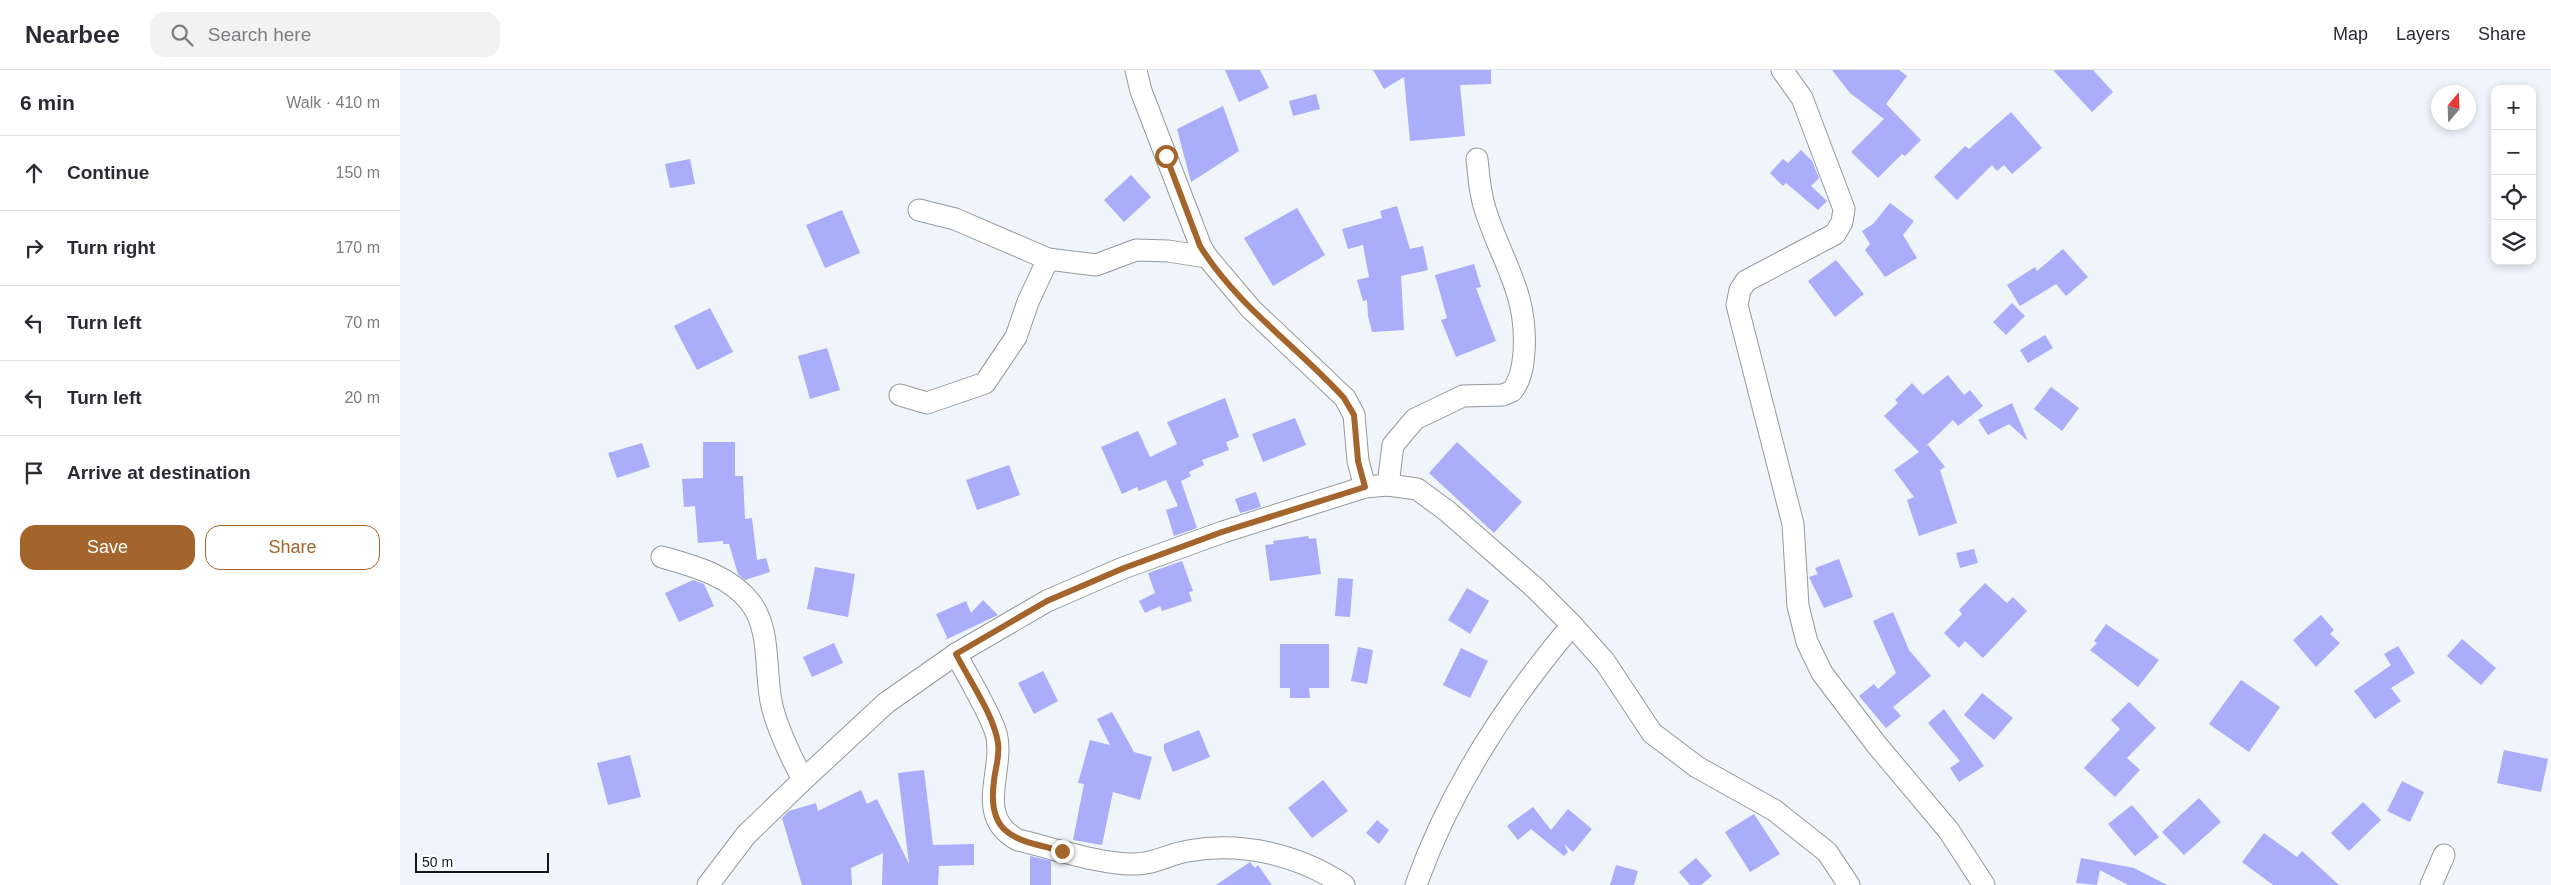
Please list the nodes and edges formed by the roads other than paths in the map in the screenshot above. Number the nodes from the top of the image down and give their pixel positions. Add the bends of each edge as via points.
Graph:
1 (1136, 70) edge
2 (1782, 70) edge
3 (1477, 159) dead end
4 (919, 210) dead end
5 (1207, 257) junction
6 (1048, 259) junction
7 (900, 395) dead end
8 (1388, 485) junction
9 (1365, 487) junction
10 (662, 557) dead end
11 (1572, 626) junction
12 (956, 654) junction
13 (803, 780) junction
14 (2444, 855) dead end
15 (708, 885) edge
16 (1344, 885) edge
17 (1416, 885) edge
18 (1849, 885) edge
19 (1984, 885) edge
20 (2431, 885) edge

1 - 5 street via 1141,91
2 - 19 street via 1802,98 1844,209 1842,222 1835,234 1746,281 1737,305 1793,524 1798,606 1807,642 1822,673 1949,831
3 - 8 street via 1486,215 1522,308 1525,332 1521,374 1512,391 1503,395 1463,396 1415,419 1393,445
4 - 6 street via 955,219
5 - 6 street via 1136,250 1096,265
5 - 9 street via 1251,309 1344,398 1354,415 1358,461
6 - 7 street via 1016,337 985,384 927,403
8 - 9 street
8 - 11 street via 1417,489 1447,511 1535,588
9 - 12 street via 1222,532 1124,568 1047,601
10 - 13 street via 708,572 730,584 750,602 764,639 772,705 792,760
11 - 17 street via 1502,717 1469,771
11 - 18 street via 1605,662 1652,733 1697,767 1774,810 1827,852
12 - 13 street via 886,703
12 - 16 street via 995,730 999,745 992,795 995,812 1008,835 1124,864 1154,862 1208,847 1240,848 1283,856 1324,872
13 - 15 street via 746,835
14 - 20 street

